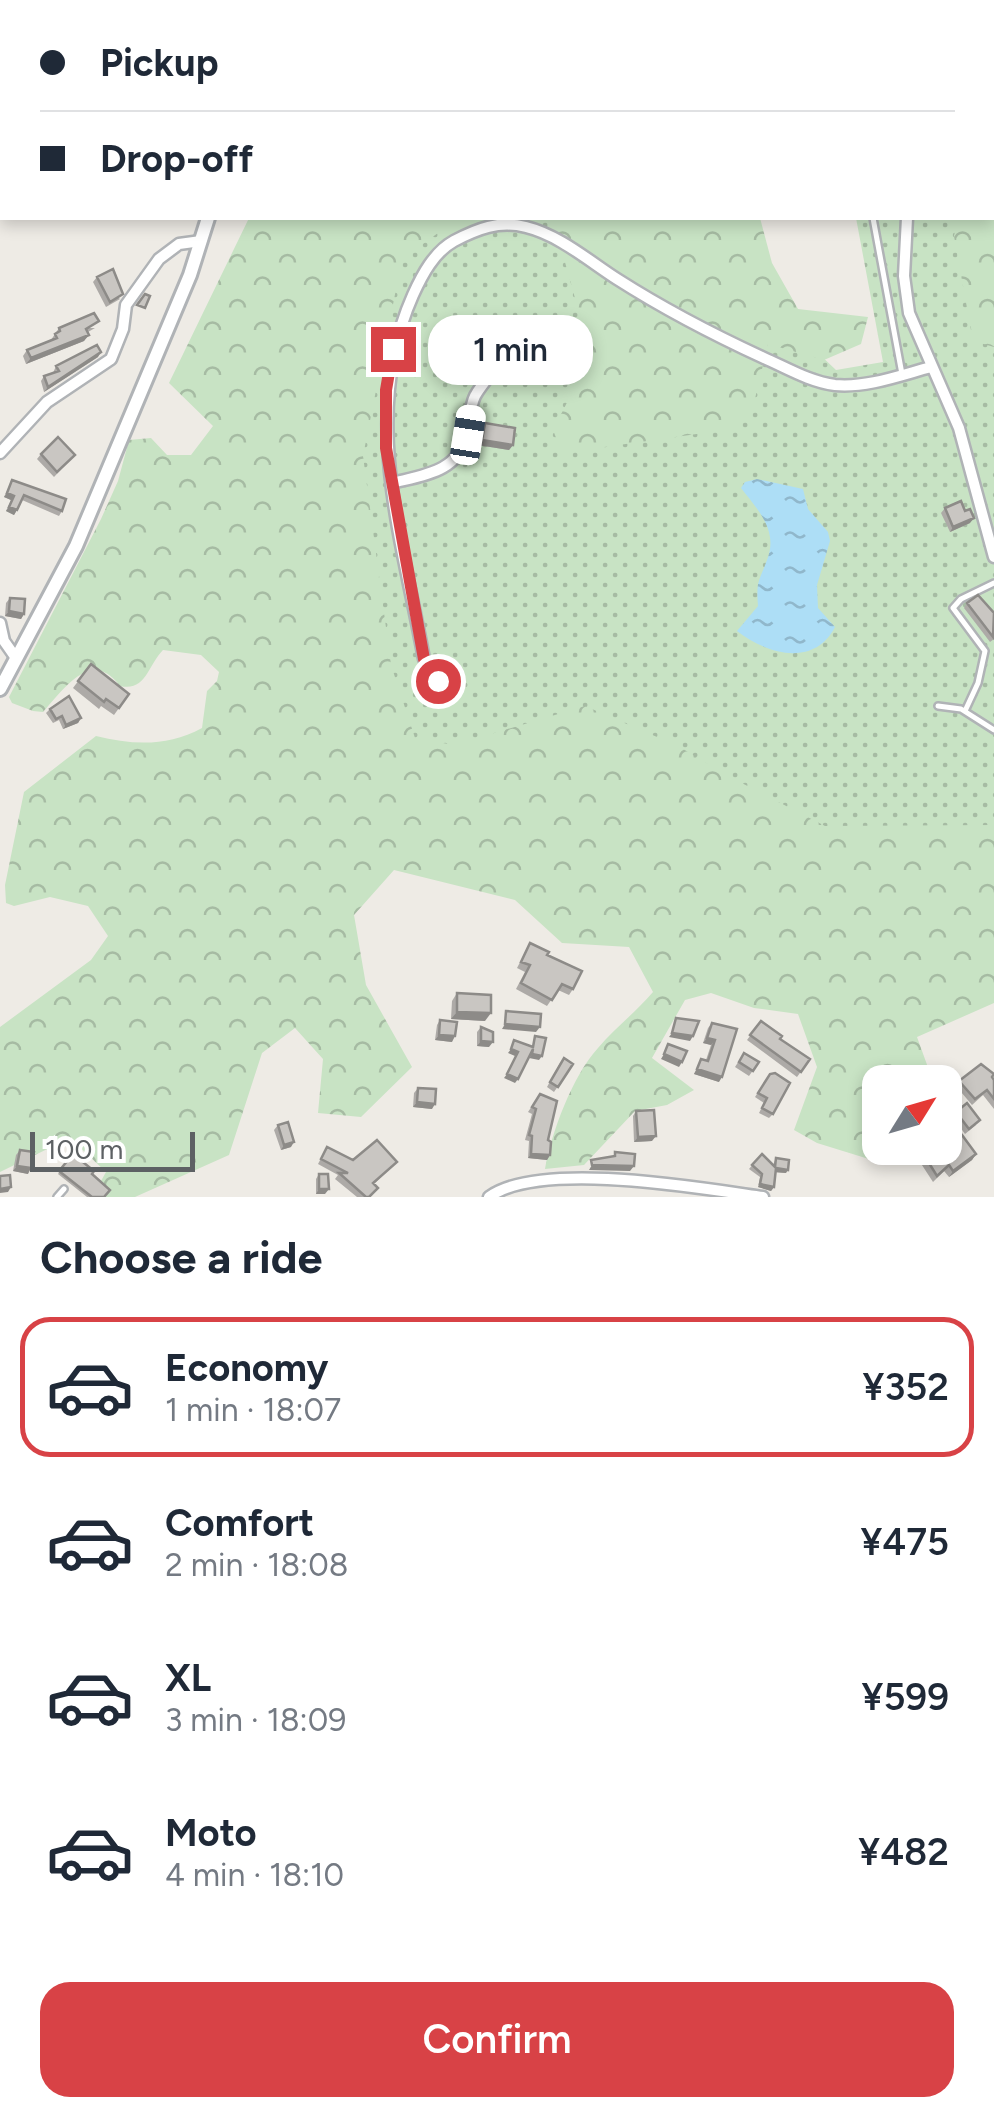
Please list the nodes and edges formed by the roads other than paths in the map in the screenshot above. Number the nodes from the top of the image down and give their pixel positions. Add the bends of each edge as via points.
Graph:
1 (207, 220) edge
2 (872, 220) edge
3 (908, 220) edge
4 (201, 241) junction
5 (504, 358) dead end
6 (931, 367) junction
7 (902, 374) junction
8 (0, 453) edge
9 (392, 482) junction
10 (990, 530) edge
11 (994, 557) edge
12 (994, 582) edge
13 (0, 623) edge
14 (16, 658) junction
15 (438, 681) dead end
16 (0, 688) edge
17 (938, 706) dead end
18 (965, 711) junction
19 (994, 730) edge
20 (64, 1189) dead end
21 (57, 1197) edge
22 (489, 1197) edge
23 (763, 1197) edge

1 - 4 street
2 - 7 lane
3 - 6 street via 906,294
4 - 8 street via 179,244 159,259 126,304 124,329 110,359 47,402
4 - 14 street via 76,546
5 - 9 street via 474,398 468,435 452,464
6 - 7 street
6 - 10 street via 959,428
7 - 9 street via 870,383 814,380 711,333 549,235 494,224 446,246 406,310 386,390
9 - 15 street via 424,659
10 - 11 street
12 - 18 lane via 953,608 985,650
13 - 14 street
14 - 16 street
17 - 18 lane
18 - 19 lane
20 - 21 lane
22 - 23 street via 510,1186 618,1177

